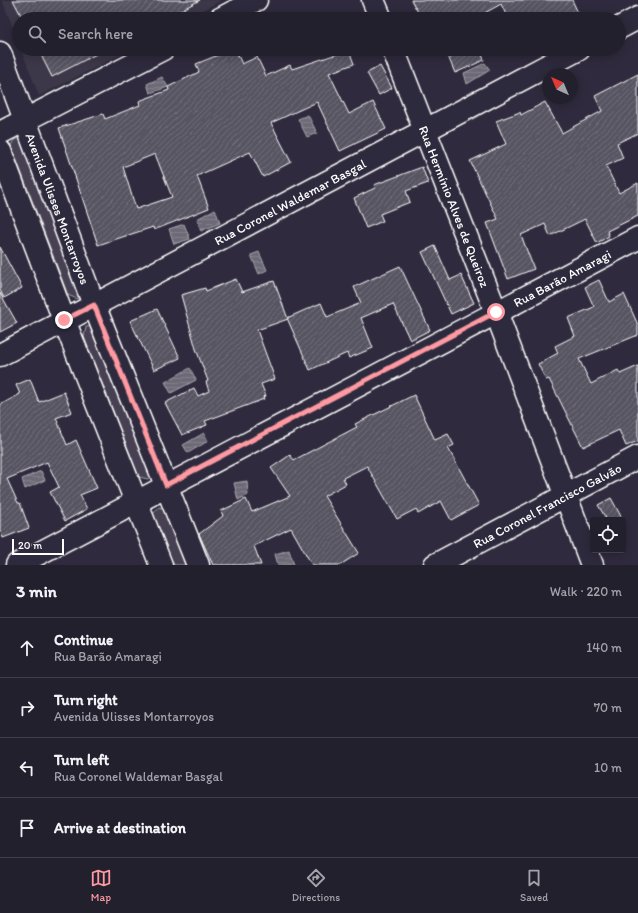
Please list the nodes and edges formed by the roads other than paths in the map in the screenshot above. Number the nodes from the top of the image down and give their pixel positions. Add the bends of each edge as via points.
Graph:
1 (256, 0) edge
2 (373, 0) edge
3 (233, 12) edge
4 (378, 12) edge
5 (638, 18) edge
6 (626, 24) edge
7 (0, 52) edge
8 (149, 56) edge
9 (396, 56) edge
10 (566, 56) edge
11 (27, 120) junction
12 (425, 130) junction
13 (0, 133) edge
14 (0, 151) edge
15 (638, 238) edge
16 (94, 305) junction
17 (496, 312) junction
18 (64, 320) junction
19 (0, 354) edge
20 (638, 457) edge
21 (166, 485) junction
22 (565, 496) junction
23 (136, 503) junction
24 (16, 565) edge
25 (161, 565) edge
26 (198, 565) edge
27 (435, 565) edge
28 (592, 565) edge

1 - 3 street
2 - 4 street
5 - 6 street
7 - 11 street, Avenida Ulisses Montarroyos
8 - 11 street
9 - 12 street, Rua Hermínio Alves de Queiroz
10 - 12 street, Rua Coronel Waldemar Basgal
11 - 13 street
11 - 16 street, Avenida Ulisses Montarroyos
12 - 16 street, Rua Coronel Waldemar Basgal
12 - 17 street, Rua Hermínio Alves de Queiroz
14 - 18 street
15 - 17 street, Rua Barão Amaragi
16 - 18 street, Rua Coronel Waldemar Basgal
16 - 21 street, Avenida Ulisses Montarroyos
17 - 21 street, Rua Barão Amaragi
17 - 22 street, Rua Hermínio Alves de Queiroz
18 - 19 street, Rua Coronel Waldemar Basgal
18 - 23 street
20 - 22 street, Rua Coronel Francisco Galvão
21 - 23 street, Rua Barão Amaragi
21 - 26 street, Avenida Ulisses Montarroyos
22 - 27 street, Rua Coronel Francisco Galvão
22 - 28 street, Rua Hermínio Alves de Queiroz
23 - 24 street, Rua Barão Amaragi
23 - 25 street

